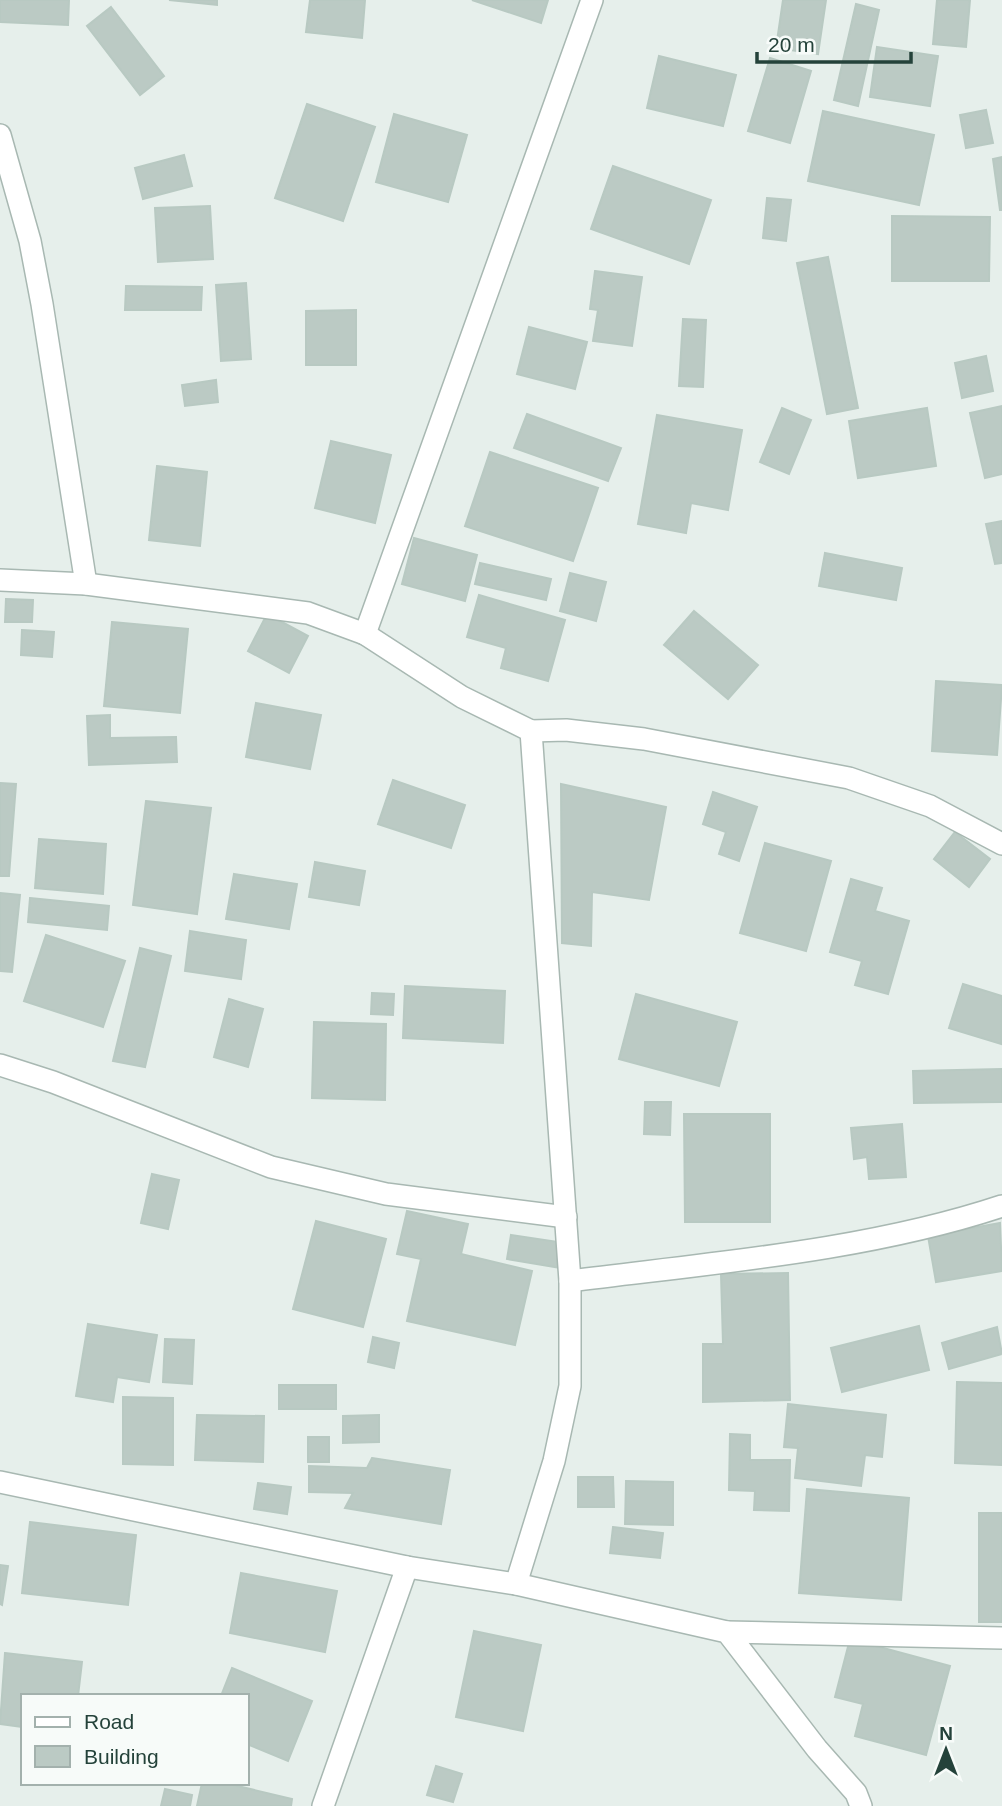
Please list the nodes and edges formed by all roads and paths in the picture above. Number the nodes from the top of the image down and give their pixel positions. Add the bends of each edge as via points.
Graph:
1 (592, 0) edge
2 (0, 135) edge
3 (0, 580) edge
4 (86, 584) junction
5 (365, 634) junction
6 (531, 731) junction
7 (1002, 844) edge
8 (0, 1065) edge
9 (1002, 1206) edge
10 (566, 1217) junction
11 (570, 1280) junction
12 (0, 1482) edge
13 (407, 1567) junction
14 (516, 1584) junction
15 (727, 1632) junction
16 (1002, 1638) edge
17 (323, 1806) edge
18 (861, 1806) edge

1 - 5 street
2 - 4 street via 30,240
3 - 4 street
4 - 5 street via 309,613
5 - 6 street via 462,697
6 - 7 street via 644,739 849,778 930,806
6 - 10 street
8 - 10 street via 271,1167 386,1194
9 - 11 street via 962,1219 797,1252
10 - 11 street
11 - 14 street via 570,1386 554,1461
12 - 13 street
13 - 14 street
13 - 17 street
14 - 15 street
15 - 16 street
15 - 18 street via 856,1793

